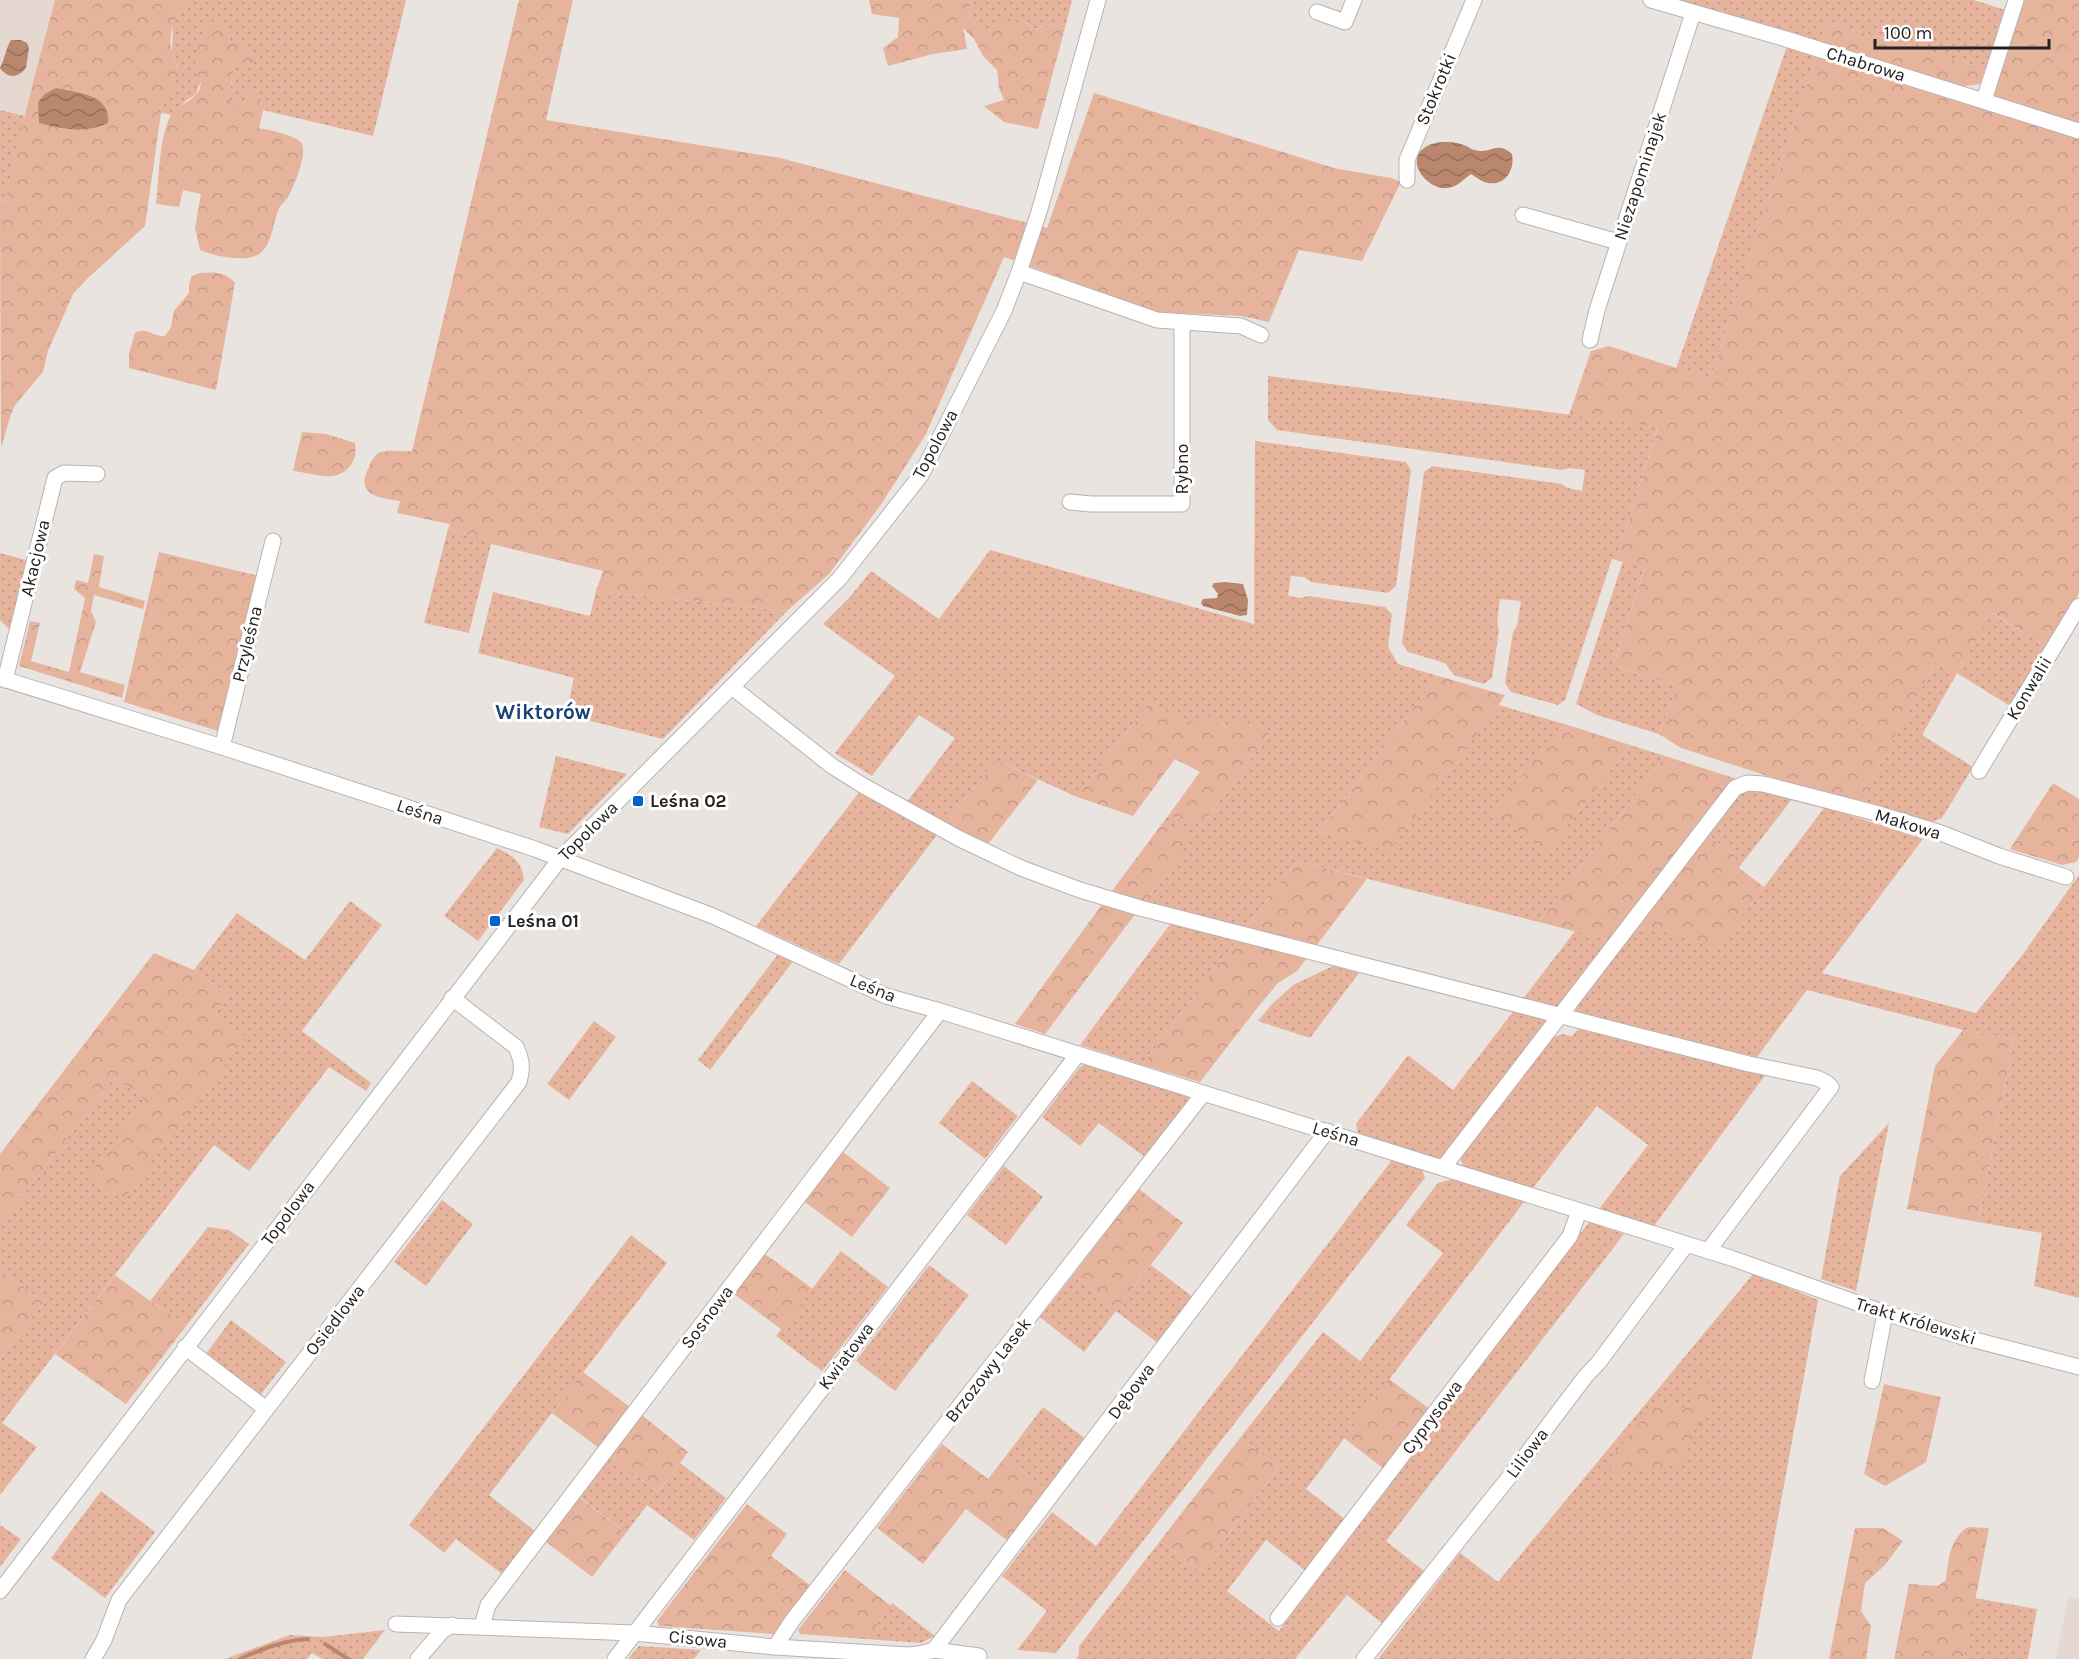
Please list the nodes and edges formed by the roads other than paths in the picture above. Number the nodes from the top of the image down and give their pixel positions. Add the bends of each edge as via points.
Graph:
1 (1098, 0) edge
2 (1354, 0) edge
3 (1474, 0) edge
4 (1651, 0) edge
5 (2016, 0) edge
6 (1317, 12) dead end
7 (1694, 13) junction
8 (1984, 100) junction
9 (2079, 131) edge
10 (1407, 180) dead end
11 (1523, 215) dead end
12 (1618, 242) junction
13 (1019, 272) junction
14 (1182, 322) junction
15 (1261, 335) dead end
16 (1590, 340) dead end
17 (97, 474) dead end
18 (1070, 502) dead end
19 (273, 541) dead end
20 (2079, 606) edge
21 (3, 679) edge
22 (732, 687) junction
23 (222, 747) junction
24 (1979, 771) dead end
25 (560, 859) junction
26 (2066, 877) dead end
27 (452, 998) junction
28 (940, 1011) junction
29 (1561, 1016) junction
30 (1078, 1054) junction
31 (1203, 1094) junction
32 (1328, 1131) junction
33 (1443, 1168) junction
34 (1579, 1211) junction
35 (1686, 1245) junction
36 (1708, 1251) junction
37 (1756, 1267) joint
38 (1885, 1313) junction
39 (184, 1347) junction
40 (2079, 1367) edge
41 (1872, 1381) dead end
42 (266, 1409) junction
43 (0, 1591) edge
44 (1278, 1618) dead end
45 (396, 1624) dead end
46 (452, 1625) junction
47 (482, 1626) junction
48 (635, 1633) junction
49 (775, 1647) junction
50 (934, 1650) junction
51 (979, 1656) dead end
52 (93, 1659) edge
53 (418, 1659) edge
54 (615, 1659) edge
55 (1364, 1659) edge

1 - 13 street, Topolowa
2 - 6 street via 1345,22
3 - 10 street, Stokrotki via 1407,160
4 - 7 street, Chabrowa
5 - 8 street
7 - 8 street, Chabrowa
7 - 12 street, Niezapominajek
8 - 9 street, Chabrowa
11 - 12 street
12 - 16 street, Niezapominajek
13 - 14 street via 1157,320
13 - 22 street, Topolowa via 1004,311 921,475 840,578
14 - 15 street via 1241,326
14 - 18 street, Rybno via 1182,504
17 - 21 street, Akacjowa via 64,473 55,478
19 - 23 street, Przyleśna
20 - 24 street, Konwalii
21 - 23 street, Leśna
22 - 25 street, Topolowa
22 - 29 street via 862,785 1021,868 1140,908
23 - 25 street, Leśna
25 - 27 street, Topolowa
25 - 28 street, Leśna via 713,916 886,996
26 - 29 street, Makowa via 1872,812 1747,783 1735,788
27 - 39 street, Topolowa
27 - 42 street, Osiedlowa via 516,1047 523,1070 519,1082
28 - 30 street, Leśna
28 - 47 street, Sosnowa via 488,1605
29 - 33 street
29 - 36 street via 1817,1078 1831,1087
30 - 31 street, Leśna
30 - 48 street, Kwiatowa
31 - 32 street, Leśna
31 - 49 street, Brzozowy Lasek
32 - 33 street, Leśna
32 - 50 street, Dębowa
33 - 34 street, Leśna
34 - 35 street, Leśna
34 - 44 street, Cyprysowa via 1570,1236
35 - 36 street, Leśna
35 - 55 street, Liliowa via 1599,1362
36 - 37 street, Leśna
37 - 38 street, Trakt Królewski
38 - 40 street, Trakt Królewski
38 - 41 street
39 - 42 street
39 - 43 street, Topolowa
42 - 52 street, Osiedlowa via 119,1600
45 - 46 street, Cisowa
46 - 47 street, Cisowa
46 - 53 street via 441,1631
47 - 48 street, Cisowa
48 - 49 street, Cisowa
48 - 54 street, Kwiatowa
49 - 50 street, Cisowa via 908,1655
50 - 51 street, Cisowa

